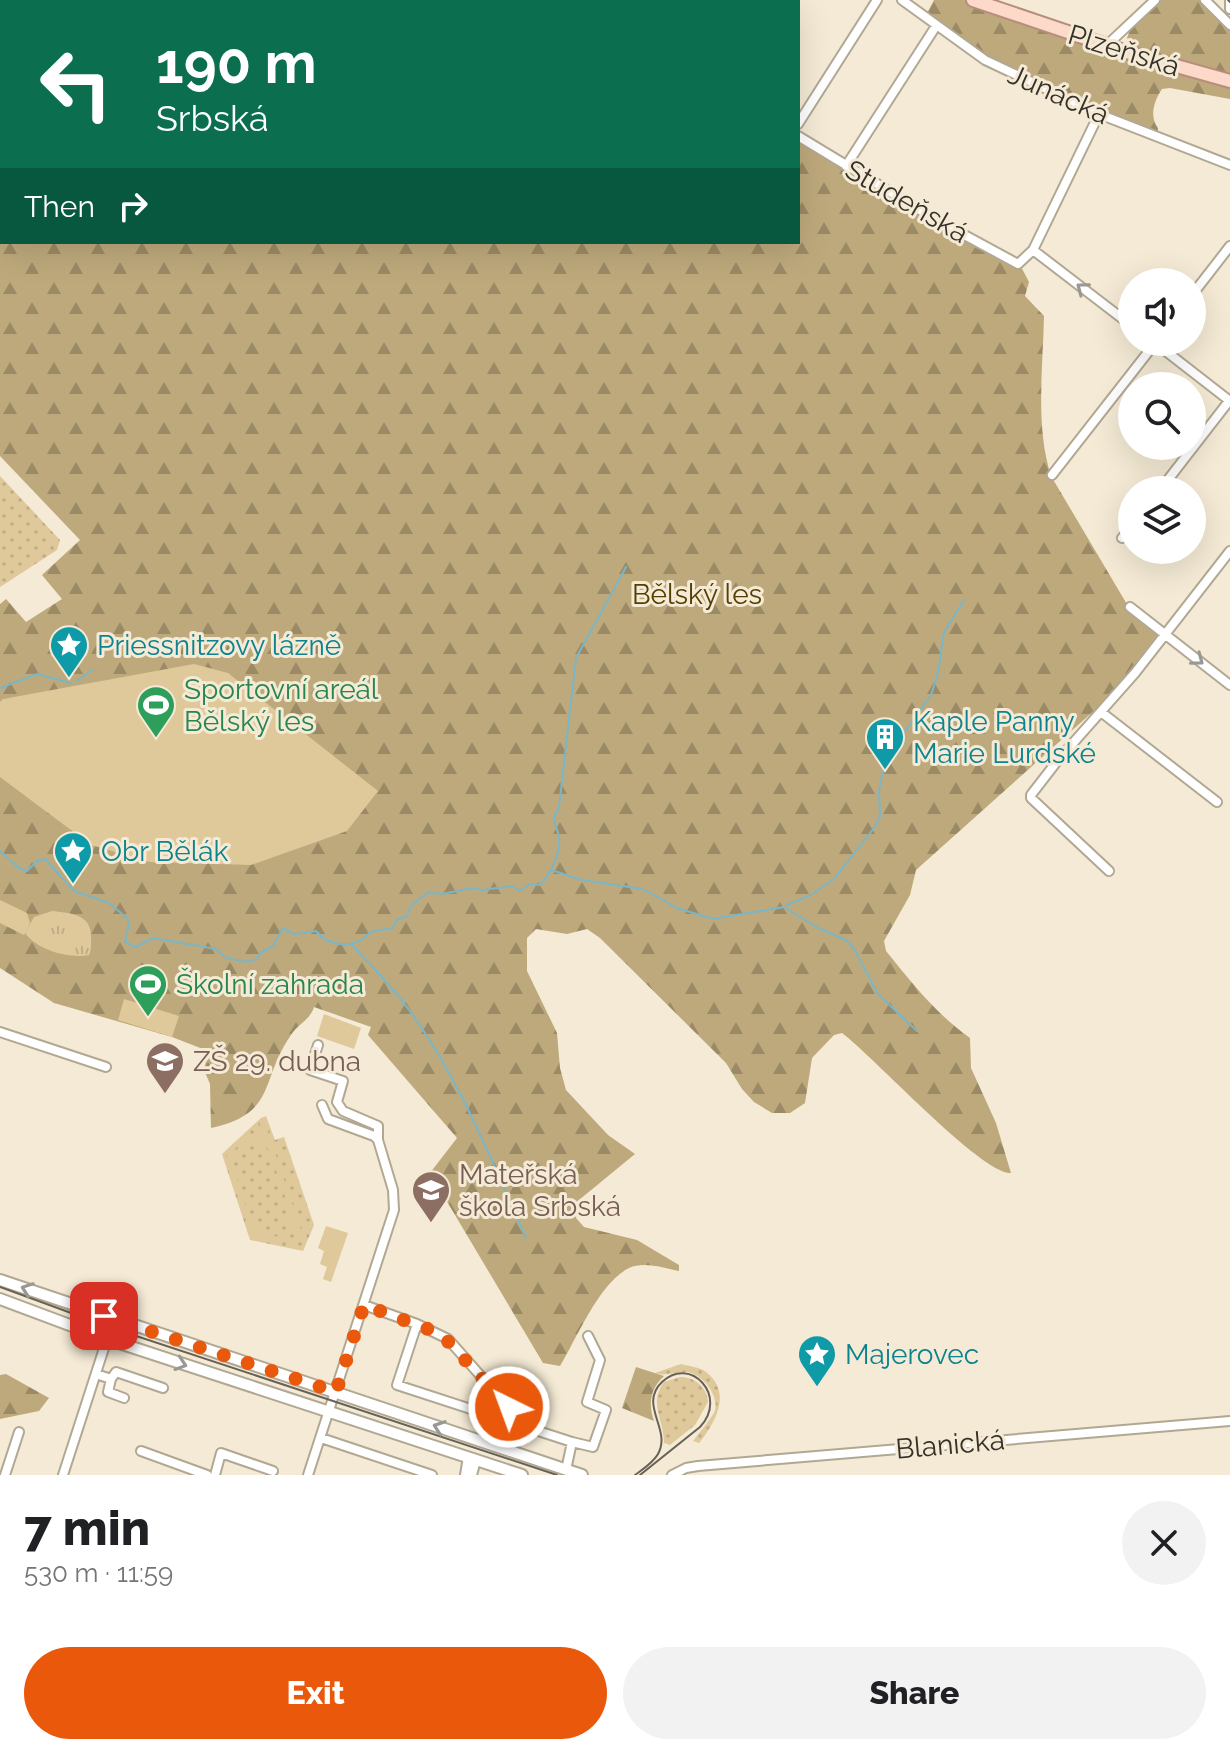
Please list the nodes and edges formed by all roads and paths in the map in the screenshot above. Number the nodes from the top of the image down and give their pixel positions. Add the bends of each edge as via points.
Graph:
1 (877, 0) edge
2 (902, 0) edge
3 (973, 0) edge
4 (1155, 0) edge
5 (1205, 0) edge
6 (1230, 0) edge
7 (1230, 9) edge
8 (1230, 25) edge
9 (936, 26) junction
10 (1106, 46) junction
11 (1230, 81) edge
12 (1099, 114) junction
13 (800, 121) edge
14 (800, 137) edge
15 (1230, 165) edge
16 (846, 166) junction
17 (1230, 246) edge
18 (1033, 250) junction
19 (1206, 277) edge
20 (1118, 315) edge
21 (1145, 356) edge
22 (1172, 356) edge
23 (1230, 401) edge
24 (1052, 475) dead end
25 (1171, 476) edge
26 (1230, 551) edge
27 (1220, 564) junction
28 (1230, 571) edge
29 (1130, 607) dead end
30 (1166, 636) junction
31 (1230, 685) edge
32 (1101, 712) junction
33 (1217, 802) dead end
34 (1109, 871) dead end
35 (0, 1032) edge
36 (318, 1045) dead end
37 (106, 1067) dead end
38 (322, 1105) dead end
39 (378, 1140) junction
40 (0, 1280) edge
41 (0, 1299) edge
42 (364, 1305) junction
43 (417, 1324) junction
44 (588, 1336) dead end
45 (107, 1339) junction
46 (96, 1374) junction
47 (111, 1379) junction
48 (163, 1388) dead end
49 (124, 1398) dead end
50 (333, 1403) junction
51 (1230, 1421) edge
52 (526, 1427) junction
53 (19, 1432) dead end
54 (321, 1438) junction
55 (572, 1442) junction
56 (141, 1451) dead end
57 (472, 1458) junction
58 (566, 1470) junction
59 (273, 1471) dead end
60 (5, 1475) edge
61 (63, 1475) edge
62 (207, 1475) edge
63 (215, 1475) edge
64 (308, 1475) edge
65 (432, 1475) edge
66 (465, 1475) edge
67 (472, 1475) edge
68 (522, 1475) edge
69 (582, 1475) edge
70 (672, 1475) edge

1 - 13 street
2 - 9 street, Junácká
3 - 10 main road, Plzeňská
4 - 10 street
5 - 8 street
6 - 7 street
9 - 12 street, Junácká via 985,60
9 - 16 street
10 - 11 main road, Plzeňská
12 - 15 street, Junácká
12 - 18 street
14 - 16 street, Studeňská
16 - 18 street, Studeňská via 1018,264
17 - 19 street
20 -> 18 street
21 - 24 street
22 - 23 street
23 - 25 street
26 - 27 street
27 - 28 street
27 - 30 street
29 - 30 street
30 -> 31 street
30 - 32 street
32 - 33 street
32 - 34 street via 1031,798
35 - 37 street
36 - 39 street via 310,1070 343,1081 337,1102 343,1111 378,1126
38 - 39 street via 328,1119
39 - 42 street via 394,1210
50 -> 40 street
41 - 45 street
42 - 43 street
42 - 50 street
43 - 52 street via 448,1339
43 - 52 street via 397,1385
44 - 55 street via 600,1360 587,1402 606,1410 593,1447
45 - 46 street
45 -> 50 street
46 - 47 street
46 - 61 street
47 - 48 street via 116,1372
47 - 49 street via 108,1392
50 - 54 street
50 - 57 street
58 -> 50 street
51 - 70 street, Blanická via 698,1466
52 - 55 street
53 - 60 street
54 - 64 street
54 - 65 street
55 - 58 street
56 - 62 street
57 - 66 street
57 - 67 street
57 - 68 street
58 - 69 street
59 - 63 street via 221,1453

